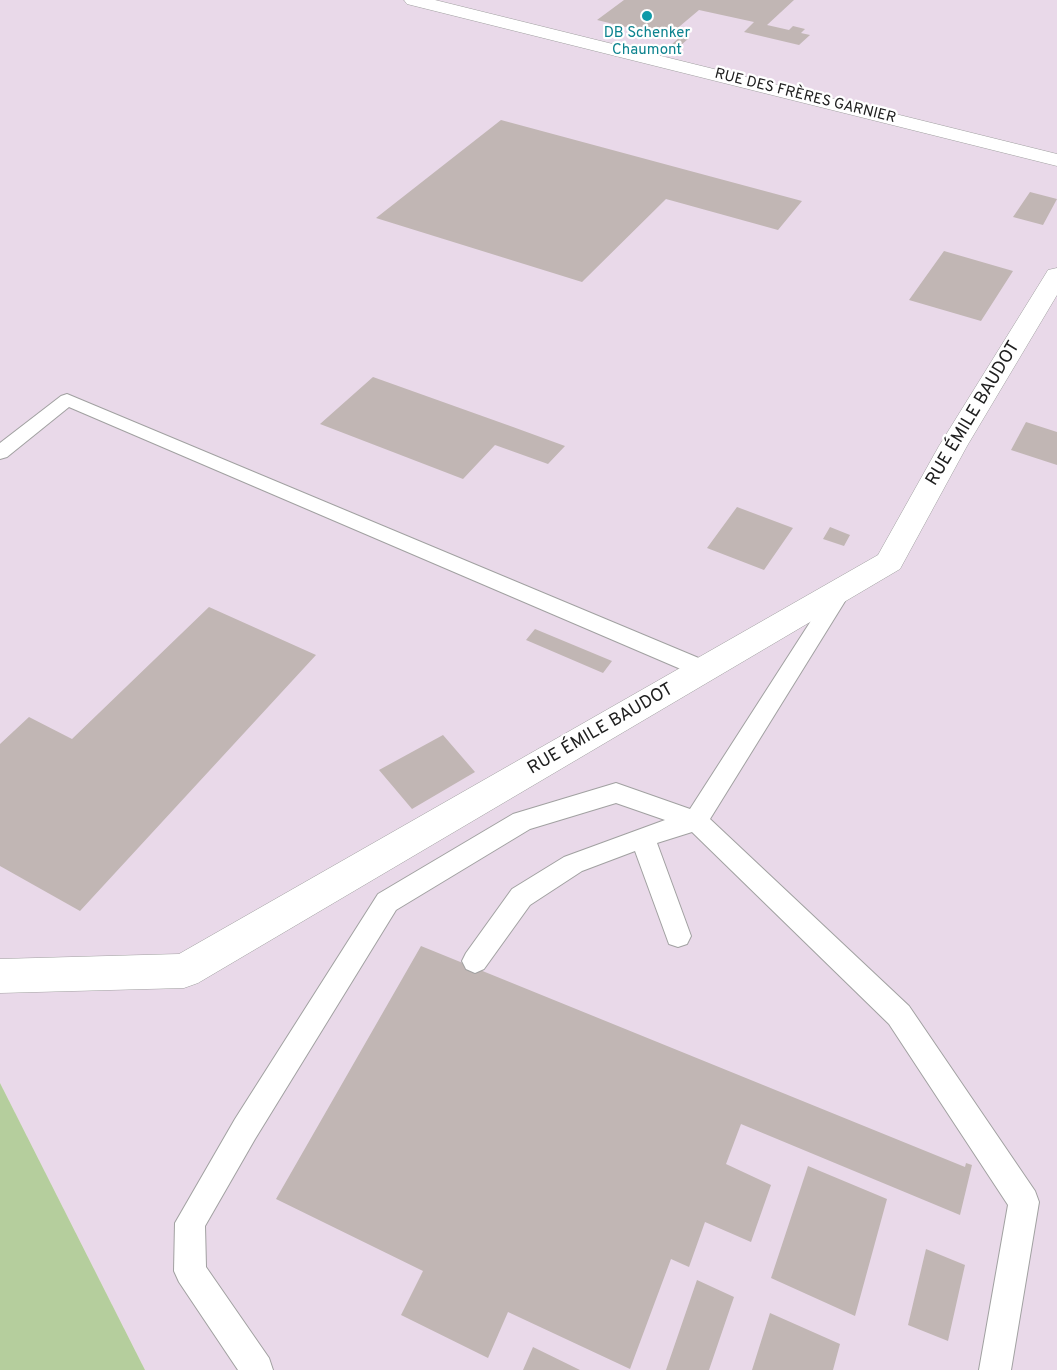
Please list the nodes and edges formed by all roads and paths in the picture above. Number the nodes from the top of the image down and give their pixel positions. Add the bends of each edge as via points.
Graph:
1 (412, 0) edge
2 (1057, 160) edge
3 (1057, 275) edge
4 (0, 453) edge
5 (841, 590) junction
6 (705, 670) junction
7 (696, 821) junction
8 (643, 837) junction
9 (678, 936) dead end
10 (475, 961) dead end
11 (0, 976) edge
12 (257, 1370) edge
13 (995, 1370) edge

1 - 2 street, RUE DES FRÈRES GARNIER
3 - 5 street, RUE ÉMILE BAUDOT via 953,446 889,562
4 - 6 lane via 67,400
5 - 6 street, RUE ÉMILE BAUDOT
5 - 7 lane
6 - 11 street, RUE ÉMILE BAUDOT via 184,971
7 - 8 lane
7 - 12 lane via 616,793 522,821 387,902 190,1223 190,1271
7 - 13 lane via 899,1015 1024,1202
8 - 9 lane
8 - 10 lane via 573,864 521,897

